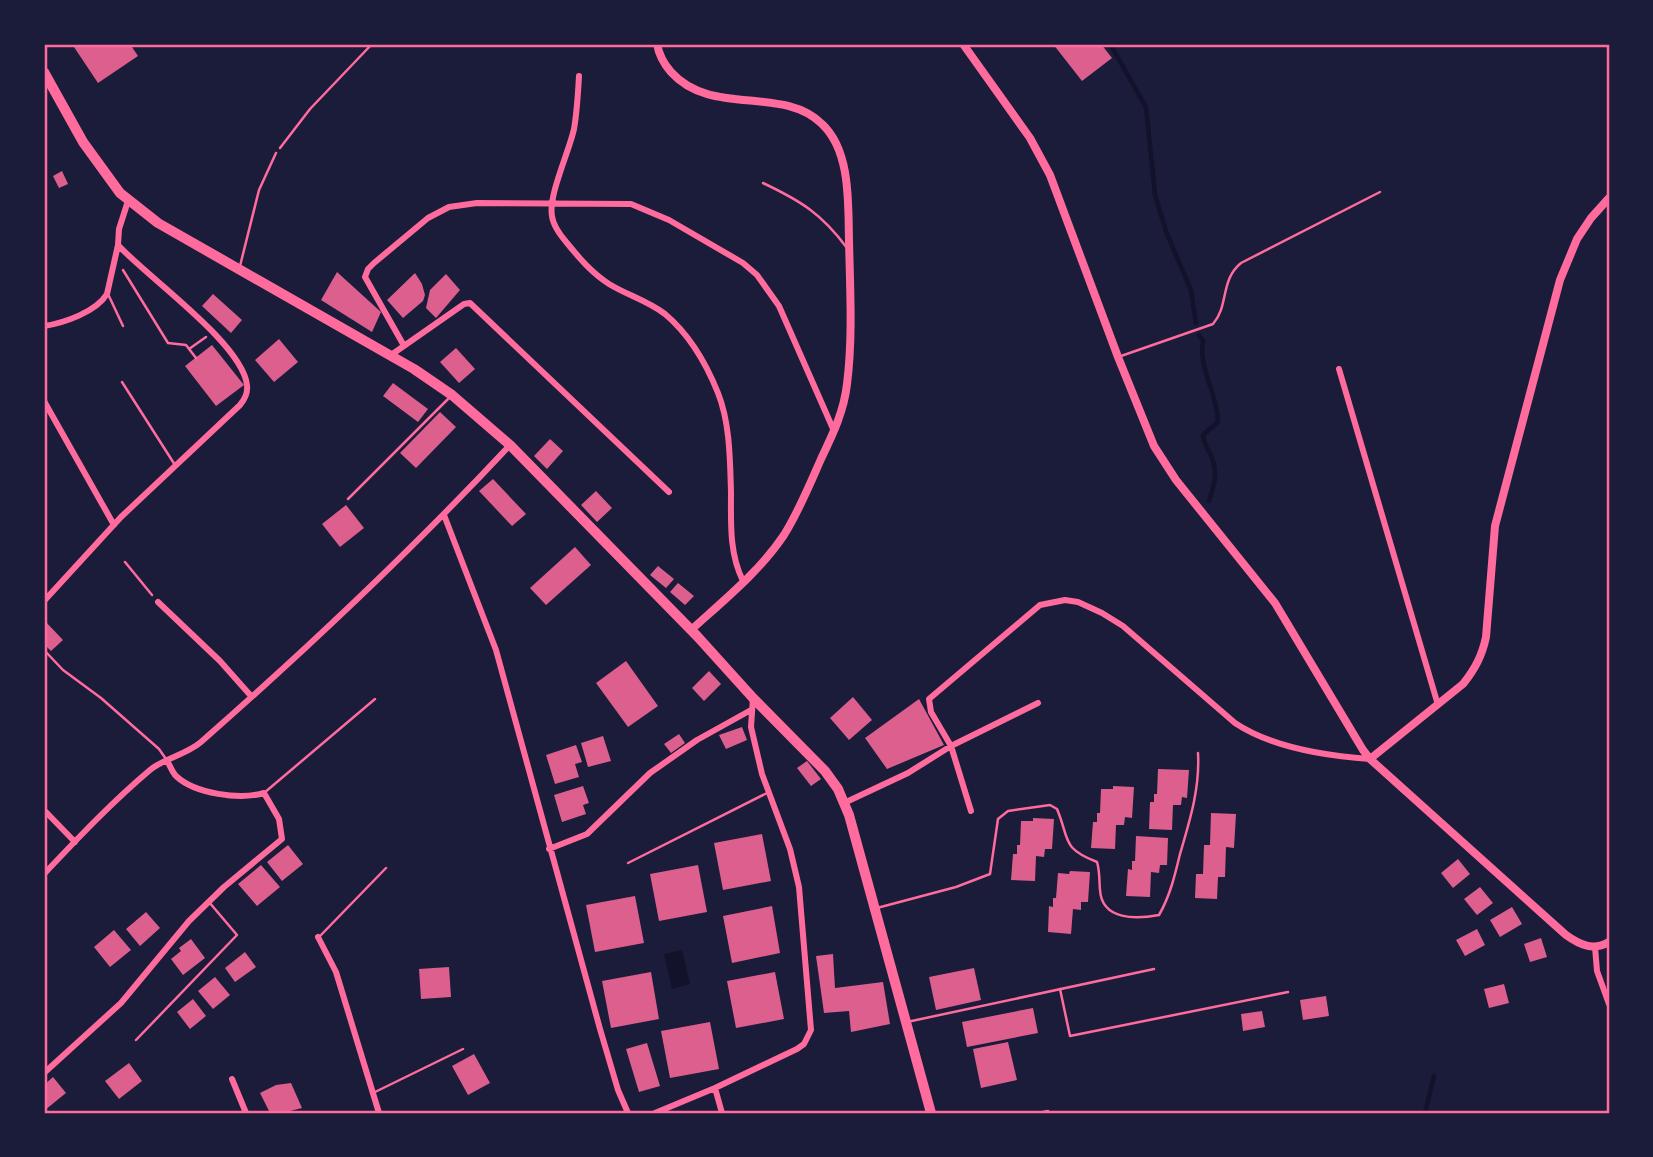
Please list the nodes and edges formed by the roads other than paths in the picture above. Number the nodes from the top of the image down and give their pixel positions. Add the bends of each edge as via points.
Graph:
1 (657, 44) edge
2 (963, 44) edge
3 (44, 72) edge
4 (579, 76) dead end
5 (276, 153) road end
6 (763, 183) dead end
7 (1380, 192) dead end
8 (1609, 198) edge
9 (128, 201) junction
10 (551, 203) junction
11 (118, 245) junction
12 (849, 251) junction
13 (239, 269) junction
14 (107, 294) junction
15 (44, 326) edge
16 (123, 326) dead end
17 (403, 344) junction
18 (391, 355) junction
19 (1118, 357) junction
20 (1339, 369) dead end
21 (122, 382) dead end
22 (452, 395) junction
23 (44, 401) edge
24 (834, 430) junction
25 (510, 445) junction
26 (176, 467) junction
27 (669, 492) dead end
28 (348, 499) dead end
29 (444, 515) junction
30 (114, 525) junction
31 (743, 581) junction
32 (44, 601) edge
33 (158, 602) road end
34 (691, 630) junction
35 (44, 650) edge
36 (251, 696) junction
37 (753, 698) junction
38 (375, 699) dead end
39 (1038, 703) dead end
40 (1438, 705) junction
41 (751, 710) junction
42 (951, 746) junction
43 (1198, 753) dead end
44 (1370, 759) junction
45 (167, 761) junction
46 (769, 792) junction
47 (264, 793) junction
48 (844, 803) junction
49 (44, 810) edge
50 (971, 811) dead end
51 (75, 842) junction
52 (549, 849) junction
53 (628, 863) dead end
54 (386, 868) dead end
55 (44, 874) edge
56 (209, 902) junction
57 (876, 908) junction
58 (318, 937) joint
59 (1609, 942) edge
60 (1595, 947) junction
61 (1154, 969) dead end
62 (1059, 989) junction
63 (1288, 992) dead end
64 (1609, 1004) edge
65 (906, 1023) junction
66 (136, 1040) dead end
67 (463, 1049) dead end
68 (44, 1073) edge
69 (232, 1079) dead end
70 (716, 1088) junction
71 (373, 1093) junction
72 (1048, 1111) dead end
73 (246, 1113) edge
74 (379, 1113) edge
75 (628, 1113) edge
76 (655, 1113) edge
77 (722, 1113) edge
78 (931, 1113) edge
79 (1038, 1113) edge

1 - 12 street via 667,68 696,92 802,111 830,132 842,162
2 - 19 street via 1041,157
3 - 9 main road via 83,142
4 - 10 street via 574,128
5 - 13 lane via 259,190
6 - 12 lane via 821,216
7 - 19 lane via 1241,264 1230,275 1213,324
8 - 40 street via 1577,239 1560,281 1495,526 1482,654 1463,684
9 - 11 street
9 - 13 main road
10 - 17 street via 449,207 428,218 374,263 365,277
10 - 24 street via 631,204 669,220 757,275 779,306
10 - 31 street via 556,226 585,265 665,315 703,360 726,421 731,532
11 - 14 street
11 - 26 street via 196,315 233,357 247,381 246,398
12 - 24 street via 847,384
13 - 18 main road
14 - 15 street via 83,312
14 - 16 lane
17 - 18 street
17 - 27 street via 470,303
18 - 22 main road
19 - 44 street via 1164,463 1275,603
20 - 40 street
21 - 26 lane
22 - 25 main road
22 - 28 lane
23 - 30 street
24 - 31 street via 784,535
25 - 29 street
25 - 34 main road
26 - 30 street
29 - 36 street
29 - 52 street via 496,650
30 - 32 street
31 - 34 street
33 - 36 street
34 - 37 main road
35 - 45 lane via 159,749
36 - 45 street via 197,745
37 - 41 street
37 - 48 main road via 825,771
38 - 47 lane
39 - 42 street
40 - 44 street
41 - 46 street via 751,727
41 - 52 street via 696,740 650,773 587,834
42 - 44 street via 931,712 929,699 1040,605 1065,600 1090,606 1123,626 1250,733 1328,755
42 - 48 street via 908,773
42 - 50 street
43 - 57 lane via 1193,810 1159,915 1120,916 1108,910 1100,893 1097,862 1069,846 1057,809 1050,805 1008,810 998,819 990,874
44 - 60 street via 1566,936
45 - 47 street via 175,775 192,786 222,795
45 - 51 street via 153,767 116,799
46 - 53 lane
46 - 70 street via 799,887 811,1030 797,1049
47 - 56 street via 279,819 282,839
48 - 57 main road
49 - 51 street
51 - 55 street
52 - 75 street
54 - 58 lane
56 - 66 lane via 237,936
56 - 68 street via 121,1003
57 - 65 main road
58 - 71 street via 336,972
59 - 60 street
60 - 64 street via 1597,971
61 - 62 lane
62 - 63 lane via 1070,1036
62 - 65 lane
65 - 78 main road
67 - 71 lane
69 - 73 street
70 - 76 street
70 - 77 street
71 - 74 street
72 - 79 lane

